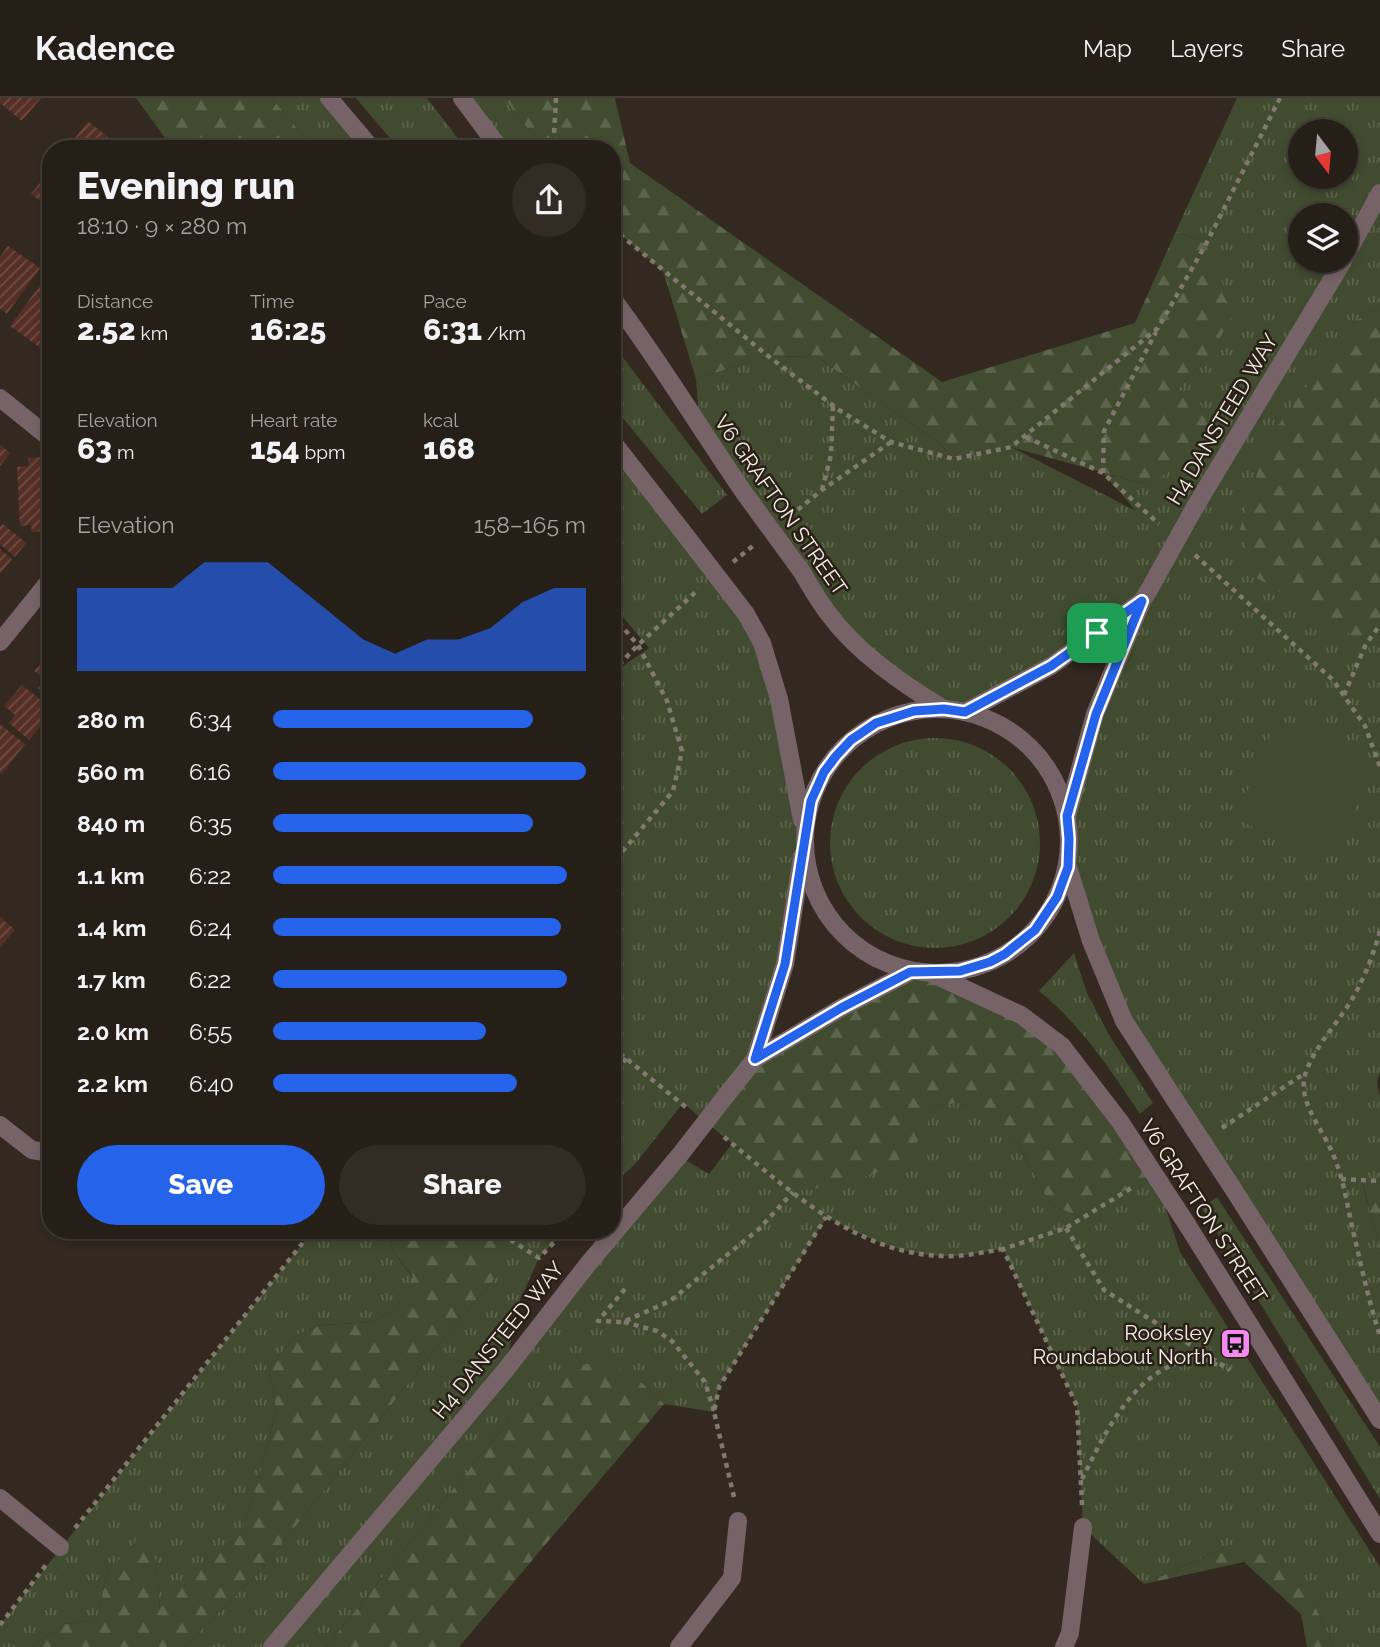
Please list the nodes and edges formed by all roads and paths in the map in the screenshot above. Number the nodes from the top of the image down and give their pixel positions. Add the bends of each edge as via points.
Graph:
1 (329, 98) edge
2 (462, 98) edge
3 (556, 98) edge
4 (1280, 98) edge
5 (364, 140) edge
6 (493, 140) edge
7 (556, 140) edge
8 (1380, 192) edge
9 (1358, 233) edge
10 (621, 235) edge
11 (1336, 273) edge
12 (621, 310) edge
13 (1158, 328) junction
14 (0, 398) edge
15 (833, 405) junction
16 (42, 432) edge
17 (1026, 437) junction
18 (621, 453) edge
19 (1103, 474) junction
20 (822, 490) dead end
21 (1162, 527) dead end
22 (1190, 551) dead end
23 (42, 590) edge
24 (1145, 595) junction
25 (621, 625) edge
26 (1380, 625) edge
27 (0, 642) edge
28 (638, 645) junction
29 (621, 663) edge
30 (1344, 695) junction
31 (944, 709) junction
32 (965, 712) junction
33 (1380, 767) edge
34 (1067, 816) junction
35 (804, 830) junction
36 (803, 849) junction
37 (621, 853) edge
38 (1068, 867) junction
39 (1380, 931) edge
40 (910, 972) junction
41 (932, 973) junction
42 (621, 1054) edge
43 (626, 1058) junction
44 (755, 1059) junction
45 (621, 1066) edge
46 (1305, 1073) junction
47 (690, 1110) dead end
48 (0, 1125) edge
49 (1215, 1133) dead end
50 (722, 1136) dead end
51 (42, 1152) edge
52 (1341, 1180) junction
53 (1380, 1181) edge
54 (1136, 1185) dead end
55 (793, 1192) junction
56 (827, 1217) junction
57 (621, 1225) edge
58 (1066, 1228) junction
59 (298, 1239) edge
60 (305, 1239) edge
61 (511, 1239) edge
62 (557, 1239) edge
63 (609, 1239) edge
64 (302, 1242) junction
65 (1003, 1249) junction
66 (625, 1289) dead end
67 (623, 1322) junction
68 (1380, 1336) edge
69 (714, 1412) junction
70 (1380, 1420) edge
71 (1081, 1481) junction
72 (0, 1498) edge
73 (738, 1521) joint
74 (1083, 1527) joint
75 (1380, 1534) edge
76 (60, 1547) junction
77 (0, 1625) edge
78 (272, 1647) edge
79 (679, 1647) edge
80 (1064, 1647) edge

1 - 5 street
2 - 6 street
3 - 7 path
4 - 13 path
8 - 9 street
10 - 15 path
11 - 24 street, H4 DANSTEED WAY, bridge
12 - 31 street, V6 GRAFTON STREET, bridge via 829,615 904,684
13 - 17 path
13 - 19 path via 1104,431
14 - 16 street
15 - 17 path via 891,442 954,459 1012,447
15 - 20 path via 831,455
17 - 19 path
18 - 35 street, bridge via 746,614 762,643 779,699
19 - 21 path
22 - 30 path
23 - 27 street
24 - 32 street, H4 DANSTEED WAY via 1051,666
24 - 34 street, H4 DANSTEED WAY via 1096,714
25 - 28 path
26 - 30 path via 1366,644
28 - 29 path
28 - 37 path via 667,701 682,751 673,791
30 - 33 path via 1365,726
31 - 32 street
31 - 35 street via 914,711 876,723 851,740 824,772
32 - 34 street via 987,718 1018,736 1043,762
34 - 38 street
35 - 36 street
36 - 40 street via 817,897 841,933 866,954
36 - 44 street, H4 DANSTEED WAY via 785,964
38 - 41 street via 1057,897 1023,942 990,962
38 - 70 street, V6 GRAFTON STREET, bridge via 1091,941 1124,1021
39 - 46 path via 1373,958 1350,1003
40 - 41 street
40 - 44 street, H4 DANSTEED WAY
41 - 75 street, V6 GRAFTON STREET, bridge via 1021,1015 1062,1046 1121,1123
42 - 43 path
43 - 45 path
43 - 47 path
44 - 57 street, H4 DANSTEED WAY, bridge
46 - 49 path
46 - 52 path via 1305,1098
48 - 51 street via 32,1150
50 - 55 path
52 - 53 path
52 - 68 path
54 - 58 path
55 - 56 path
55 - 67 path via 759,1229 670,1301
56 - 65 path via 895,1249 944,1256
56 - 69 path via 719,1387
58 - 65 path
58 - 71 path via 1104,1290 1230,1370 1201,1359 1165,1368 1154,1376 1134,1391
59 - 64 path
60 - 64 path
61 - 62 path via 539,1258
63 - 78 street, H4 DANSTEED WAY, bridge via 504,1372
64 - 76 path
65 - 71 path via 1077,1406
66 - 67 path via 598,1321
67 - 69 path via 657,1331 672,1341 705,1382
69 - 73 path
71 - 74 path
72 - 76 street
73 - 79 street via 732,1578
74 - 80 street via 1070,1633
76 - 77 path

